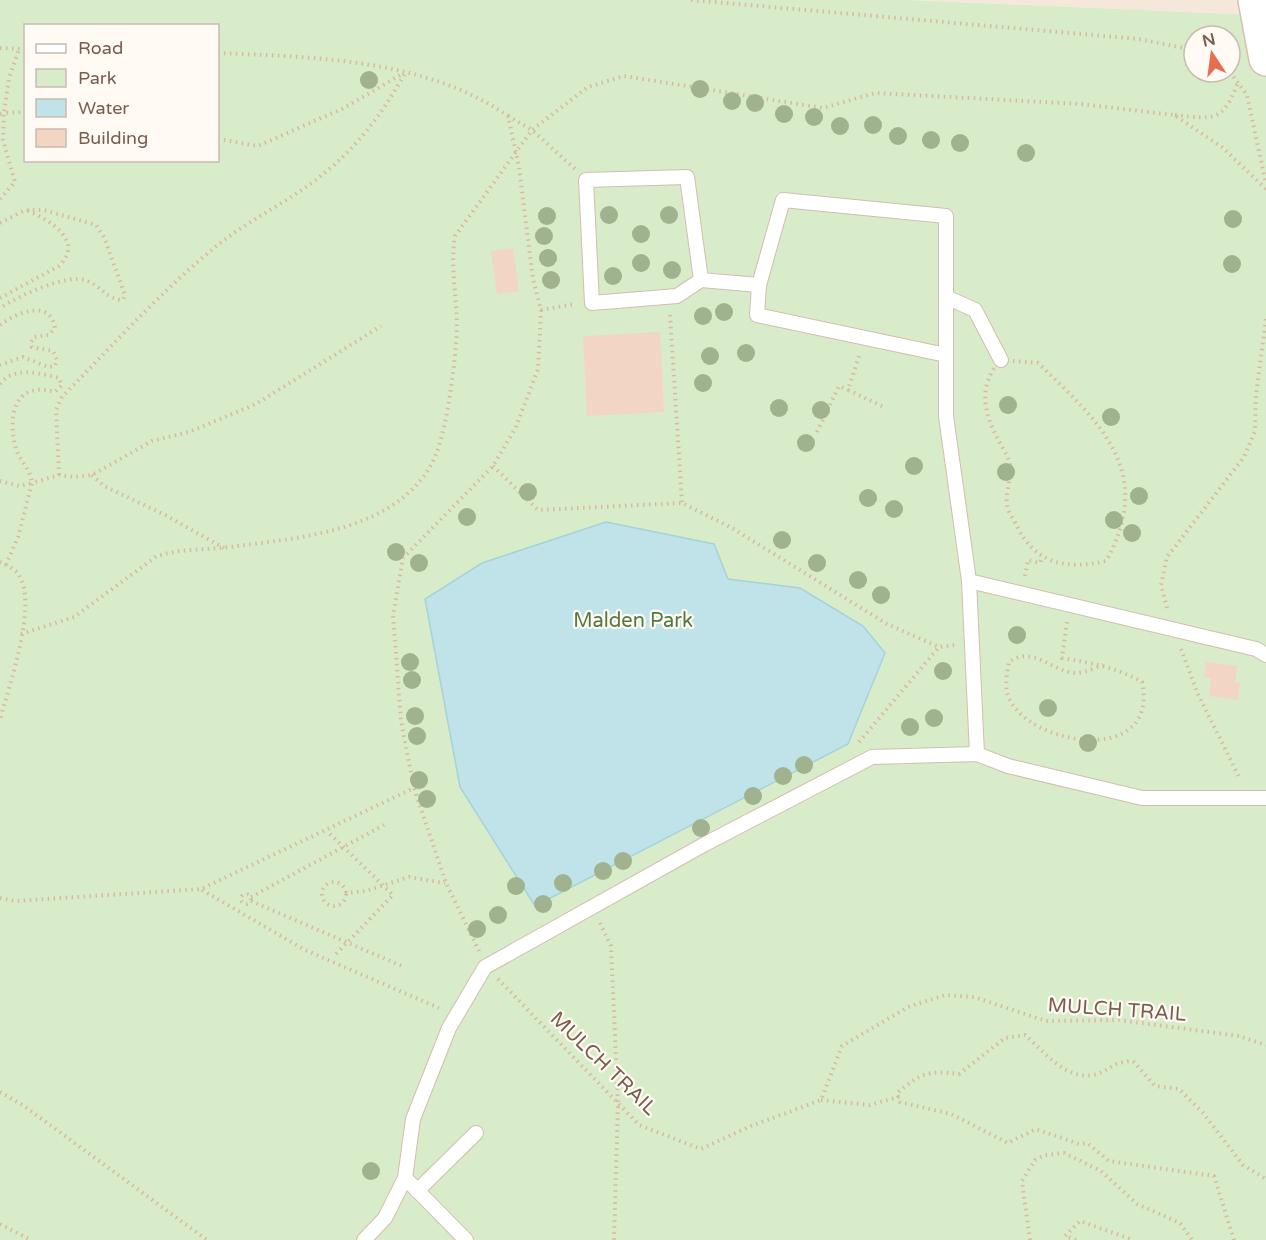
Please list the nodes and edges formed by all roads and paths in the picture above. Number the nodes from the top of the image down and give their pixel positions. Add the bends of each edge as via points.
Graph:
1 (691, 0) edge
2 (1255, 0) edge
3 (0, 48) edge
4 (1182, 48) edge
5 (19, 49) junction
6 (24, 50) edge
7 (219, 53) edge
8 (1266, 59) edge
9 (405, 73) junction
10 (1238, 84) edge
11 (1239, 84) edge
12 (24, 112) edge
13 (2, 113) edge
14 (1174, 115) dead end
15 (508, 116) junction
16 (219, 139) edge
17 (586, 180) junction
18 (1266, 184) edge
19 (0, 199) edge
20 (25, 210) junction
21 (0, 223) edge
22 (701, 280) junction
23 (759, 285) junction
24 (669, 297) junction
25 (946, 297) junction
26 (0, 298) edge
27 (592, 303) junction
28 (0, 308) edge
29 (541, 310) junction
30 (1266, 319) edge
31 (0, 325) edge
32 (381, 326) dead end
33 (865, 338) junction
34 (946, 355) junction
35 (1001, 360) junction
36 (0, 365) edge
37 (0, 384) edge
38 (848, 390) junction
39 (884, 406) dead end
40 (817, 432) dead end
41 (493, 466) junction
42 (59, 475) junction
43 (92, 475) junction
44 (0, 481) edge
45 (32, 483) junction
46 (682, 502) junction
47 (225, 548) dead end
48 (1042, 558) junction
49 (0, 562) edge
50 (6, 565) junction
51 (969, 581) junction
52 (1022, 594) junction
53 (1070, 606) junction
54 (1174, 630) junction
55 (973, 642) junction
56 (939, 647) junction
57 (1263, 650) edge
58 (1103, 665) junction
59 (0, 720) edge
60 (977, 754) junction
61 (855, 767) junction
62 (414, 788) junction
63 (1259, 799) edge
64 (384, 825) dead end
65 (330, 834) dead end
66 (344, 847) junction
67 (446, 883) junction
68 (383, 886) junction
69 (201, 890) junction
70 (345, 893) junction
71 (0, 898) edge
72 (592, 907) junction
73 (346, 942) junction
74 (335, 955) dead end
75 (485, 967) junction
76 (404, 968) dead end
77 (458, 1013) junction
78 (1266, 1045) edge
79 (0, 1092) edge
80 (899, 1097) junction
81 (821, 1100) junction
82 (618, 1103) junction
83 (476, 1133) dead end
84 (405, 1178) junction
85 (1266, 1179) edge
86 (417, 1191) junction
87 (0, 1224) edge
88 (31, 1240) edge
89 (207, 1240) edge
90 (364, 1240) edge
91 (466, 1240) edge
92 (614, 1240) edge
93 (1030, 1240) edge
94 (1076, 1240) edge
95 (1133, 1240) edge
96 (1192, 1240) edge
97 (1234, 1240) edge

1 - 4 path via 1140,39
2 - 8 main road
3 - 5 path
5 - 6 path
5 - 13 path
7 - 9 path via 347,63
9 - 15 path via 429,77 481,98
9 - 16 path via 344,108 258,146
9 - 42 path via 390,101 322,175 218,245 62,397 56,410
10 - 14 path via 1228,107 1210,118
11 - 18 path via 1247,96
12 - 13 path
13 - 19 path via 3,140 15,182
15 - 17 path via 532,130
15 - 29 path, MULCH TRAIL
17 - 22 lane via 687,177
17 - 27 lane
20 - 21 path
20 - 26 path via 65,234 67,259
20 - 28 path via 44,210 96,225 125,295 123,300 110,299 88,281 72,279
22 - 23 lane
22 - 24 lane
23 - 25 lane via 783,200 946,216
23 - 33 lane via 757,315
24 - 27 lane
24 - 46 path
25 - 34 lane
25 - 35 lane via 975,310
27 - 29 path
29 - 41 path, MULCH TRAIL via 538,369 515,429
30 - 54 path via 1255,431 1244,457 1167,557 1161,585
31 - 36 path via 26,312 47,313 55,328 50,335 33,337 32,347 53,351 57,360 55,366 48,367 23,357
32 - 43 path via 256,404 189,432 152,441
33 - 34 lane
33 - 38 path
34 - 51 lane via 946,416
35 - 48 path via 990,371 984,395 987,417 1009,462 1007,505 1025,543
35 - 48 path via 1038,363 1074,398 1100,426 1120,461 1127,490 1123,520 1106,561 1085,565
37 - 45 path via 10,374 21,372 61,380 60,390 23,393 18,399 13,436
38 - 39 path
38 - 40 path via 839,386
41 - 46 path via 538,510
41 - 62 path, MULCH TRAIL via 403,558 398,578 393,615 398,685 406,758
42 - 43 path
42 - 45 path
43 - 47 path via 104,486
44 - 45 path via 19,486
45 - 50 path
46 - 56 path via 732,528 887,624
48 - 52 path via 1040,562 1028,560
49 - 50 path
50 - 59 path via 18,573 26,611
51 - 52 lane
51 - 55 lane
52 - 53 lane
53 - 54 lane
53 - 58 path via 1062,658
54 - 57 lane
54 - 63 path via 1197,692
55 - 56 path
55 - 60 lane
56 - 61 path via 859,742
58 - 58 path via 1142,682 1146,699 1140,721 1118,738 1065,737 1049,732 1016,710 1008,697 1009,662 1017,656 1023,654 1073,673
60 - 61 lane via 872,757
60 - 63 lane via 1008,766 1142,798
61 - 72 lane
62 - 67 path, MULCH TRAIL
62 - 69 path
64 - 66 path
65 - 66 path
66 - 68 path
66 - 73 path via 251,899
67 - 68 path via 409,877
67 - 75 path, MULCH TRAIL
68 - 70 path
68 - 73 path via 393,895
69 - 71 path via 16,901
69 - 77 path via 305,950
70 - 70 path via 341,903 334,906 327,904 322,895 324,887 331,883 342,886
72 - 75 lane
72 - 82 path via 611,946
73 - 74 path
73 - 76 path
75 - 77 lane
75 - 82 path, MULCH TRAIL
77 - 84 lane via 413,1119
78 - 81 path, MULCH TRAIL via 1239,1036 1119,1020 1046,1021 974,997 945,996 908,1007 842,1046
79 - 89 path
80 - 81 path via 869,1105
80 - 85 path, MULCH TRAIL via 897,1093 931,1071 958,1074 1005,1038 1026,1035 1065,1071 1093,1075 1118,1062 1133,1061 1155,1086 1179,1089 1243,1165
80 - 97 path via 900,1102 951,1114 1008,1143 1036,1129 1079,1144 1087,1143 1109,1161 1214,1176
81 - 82 path, MULCH TRAIL via 701,1149 639,1125
82 - 92 path
83 - 86 lane
84 - 86 lane
84 - 90 lane via 385,1218
86 - 91 lane
87 - 88 path
93 - 96 path via 1022,1181 1035,1160 1064,1153 1101,1171 1137,1204 1180,1223
94 - 95 path via 1065,1236 1080,1221

